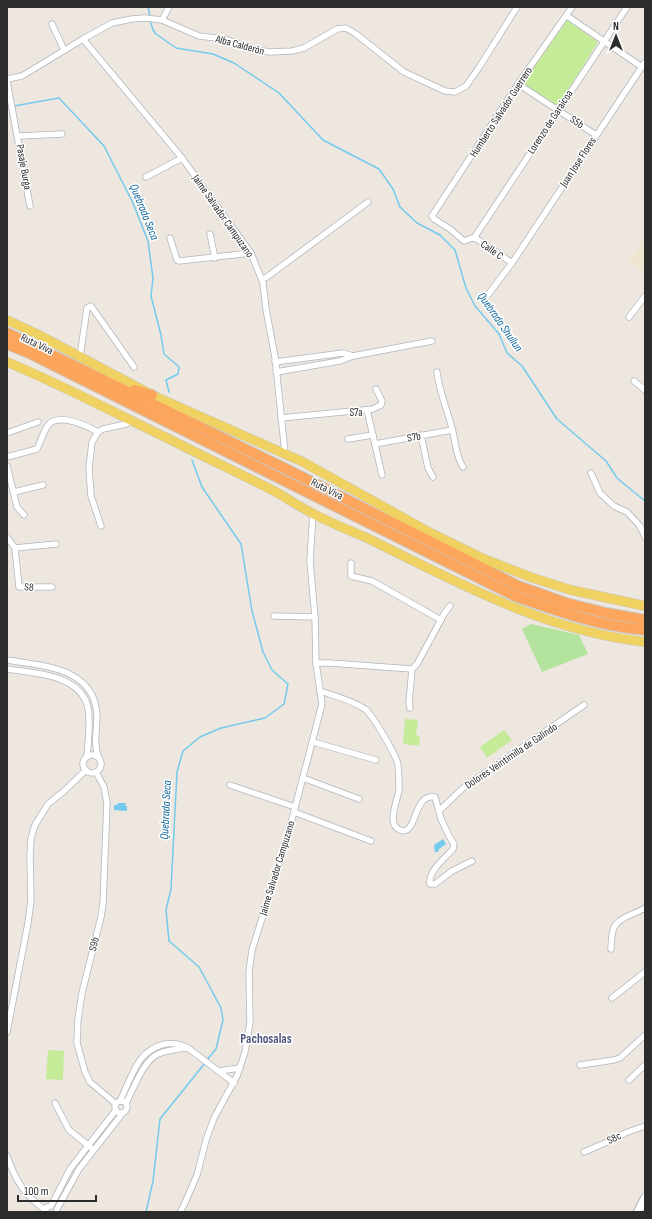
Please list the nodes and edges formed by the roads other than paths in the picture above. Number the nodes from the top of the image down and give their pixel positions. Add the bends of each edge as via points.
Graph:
1 (169, 7) edge
2 (517, 7) edge
3 (572, 7) edge
4 (627, 7) edge
5 (567, 16) junction
6 (159, 19) junction
7 (52, 24) dead end
8 (83, 39) junction
9 (605, 41) junction
10 (64, 50) junction
11 (643, 64) edge
12 (7, 80) edge
13 (518, 84) junction
14 (559, 109) junction
15 (62, 134) dead end
16 (596, 135) junction
17 (18, 136) junction
18 (182, 158) junction
19 (146, 177) dead end
20 (368, 202) dead end
21 (30, 206) dead end
22 (432, 218) joint
23 (210, 234) dead end
24 (170, 238) dead end
25 (474, 238) junction
26 (251, 253) junction
27 (215, 258) junction
28 (512, 263) junction
29 (262, 279) junction
30 (645, 296) edge
31 (484, 300) dead end
32 (629, 316) dead end
33 (7, 320) edge
34 (7, 333) edge
35 (432, 341) dead end
36 (7, 344) edge
37 (353, 356) junction
38 (80, 357) junction
39 (7, 362) edge
40 (275, 362) junction
41 (134, 367) dead end
42 (276, 372) junction
43 (437, 372) dead end
44 (634, 381) dead end
45 (110, 383) junction
46 (376, 389) dead end
47 (645, 390) edge
48 (152, 395) junction
49 (367, 410) junction
50 (281, 418) junction
51 (133, 421) junction
52 (38, 422) dead end
53 (452, 430) junction
54 (98, 432) junction
55 (7, 433) edge
56 (373, 435) junction
57 (421, 435) junction
58 (348, 439) dead end
59 (375, 444) junction
60 (285, 453) junction
61 (7, 457) edge
62 (7, 466) edge
63 (463, 467) dead end
64 (590, 473) dead end
65 (382, 475) dead end
66 (433, 477) dead end
67 (43, 485) dead end
68 (14, 492) junction
69 (313, 514) junction
70 (24, 516) dead end
71 (102, 526) dead end
72 (7, 537) edge
73 (645, 537) edge
74 (56, 544) dead end
75 (15, 548) junction
76 (351, 563) dead end
77 (52, 587) dead end
78 (450, 606) dead end
79 (645, 606) edge
80 (274, 616) dead end
81 (315, 617) junction
82 (441, 620) junction
83 (645, 620) edge
84 (645, 630) edge
85 (645, 642) edge
86 (7, 660) edge
87 (316, 663) junction
88 (7, 669) edge
89 (412, 669) junction
90 (320, 691) junction
91 (584, 705) dead end
92 (410, 708) dead end
93 (312, 742) junction
94 (87, 757) junction
95 (98, 758) junction
96 (376, 760) dead end
97 (86, 770) junction
98 (96, 772) junction
99 (303, 778) junction
100 (230, 785) dead end
101 (359, 799) dead end
102 (294, 809) junction
103 (440, 810) junction
104 (371, 841) dead end
105 (472, 861) dead end
106 (645, 908) edge
107 (610, 949) dead end
108 (645, 972) edge
109 (612, 998) dead end
110 (7, 1032) edge
111 (645, 1035) edge
112 (580, 1065) dead end
113 (645, 1065) edge
114 (240, 1068) junction
115 (218, 1070) junction
116 (629, 1080) dead end
117 (234, 1083) junction
118 (55, 1103) dead end
119 (119, 1104) junction
120 (122, 1114) junction
121 (645, 1126) edge
122 (88, 1145) junction
123 (93, 1150) junction
124 (584, 1152) dead end
125 (7, 1156) edge
126 (645, 1198) edge
127 (51, 1206) junction
128 (44, 1211) edge
129 (58, 1211) edge
130 (180, 1212) edge
131 (638, 1212) edge

1 - 6 street
2 - 6 street, Alba Calderón via 466,86 455,92 444,91 404,72 346,28 337,28 304,48 270,52 225,39 199,36
3 - 5 street, Humberto Salvador Guerrero
4 - 9 street, Lorenzo de Garaicoa
5 - 9 street
5 - 13 street, Humberto Salvador Guerrero
6 - 8 street, Alba Calderón via 132,19 112,23
7 - 10 street
8 - 10 street, Alba Calderón
8 - 18 street, Jaime Salvador Campuzano
9 - 11 street
9 - 14 street, Lorenzo de Garaicoa
10 - 12 street, Alba Calderón via 22,76
11 - 16 street, Juan Jose Flores
12 - 17 street, Pasaje Burga
13 - 14 street, S5b
13 - 22 street, Humberto Salvador Guerrero
14 - 16 street, S5b
14 - 25 street, Lorenzo de Garaicoa
15 - 17 street
16 - 28 street, Juan Jose Flores
17 - 21 street, Pasaje Burga
18 - 19 street
18 - 26 street, Jaime Salvador Campuzano
20 - 29 street
22 - 25 street, Calle C via 464,241
23 - 27 street
24 - 27 street via 178,261
25 - 28 street, Calle C
26 - 27 street
26 - 29 street, Jaime Salvador Campuzano
28 - 31 street, Juan Jose Flores
29 - 40 street, Jaime Salvador Campuzano
30 - 32 street
33 - 38 main road, Ruta Viva
34 - 45 highway, Ruta Viva
35 - 37 street
36 - 84 highway, Ruta Viva via 515,596 604,624
37 - 40 street via 343,353
37 - 42 street via 340,361
38 - 41 street via 87,308 91,306
38 - 48 main road, Ruta Viva
39 - 51 main road
40 - 42 street, Jaime Salvador Campuzano
42 - 50 street, Jaime Salvador Campuzano
43 - 53 street via 438,384
44 - 47 street
45 - 48 highway
45 - 83 highway, Ruta Viva via 518,586 566,603
46 - 49 street via 381,396 381,405 379,408
48 - 60 main road, Ruta Viva
49 - 50 street, S7a
49 - 56 street, S7a
50 - 60 street, Jaime Salvador Campuzano
51 - 54 street
51 - 69 main road via 277,493
52 - 55 street
53 - 57 street, S7b
53 - 63 street via 457,457
54 - 61 street via 77,421 57,420 48,424 37,449
54 - 71 street via 92,442 89,468 91,496
56 - 58 street
56 - 59 street, S7a
57 - 59 street, S7b
57 - 66 street via 428,468
59 - 65 street, S7a
60 - 79 main road, Ruta Viva via 427,531 484,559 571,590
62 - 68 street
64 - 73 street via 600,493 614,506 627,512 640,526
67 - 68 street
68 - 70 street via 17,507
69 - 81 street, Jaime Salvador Campuzano via 310,561
69 - 85 main road via 505,605 583,631
72 - 75 street
74 - 75 street
75 - 77 street, S8 via 19,587
76 - 82 street via 351,576 372,581
78 - 82 street
80 - 81 street
81 - 87 street, Jaime Salvador Campuzano
82 - 89 street
86 - 95 street via 64,671 85,686 96,707
87 - 89 street
87 - 90 street, Jaime Salvador Campuzano
88 - 94 street via 53,676 82,694 89,713
89 - 92 street
90 - 93 street, Jaime Salvador Campuzano via 322,704
90 - 103 street via 367,710 390,747 397,762 399,790 392,818 395,826 405,830 411,826 420,804 430,796 435,797
91 - 103 street, Dolores Veintimilla de Galindo via 463,788
93 - 96 street
93 - 99 street, Jaime Salvador Campuzano
94 - 95 street
94 - 97 street via 84,762
95 - 98 street via 100,767
97 - 98 street
97 - 110 street via 48,804 35,825 31,838 32,885 29,915
98 - 119 street, S9b via 104,787 107,803 103,903 82,993 77,1043 90,1082
99 - 101 street
99 - 102 street, Jaime Salvador Campuzano
100 - 102 street
102 - 104 street
102 - 114 street, Jaime Salvador Campuzano via 252,950 250,1022
103 - 105 street via 441,819 454,844 453,849 432,873 430,884 435,884 452,871
106 - 107 street via 618,921 613,928
108 - 109 street
111 - 112 street via 620,1058
113 - 116 street
114 - 115 street
114 - 117 street, Jaime Salvador Campuzano
115 - 117 street
115 - 119 street via 180,1044 156,1047 140,1060
117 - 130 street, Jaime Salvador Campuzano via 214,1118 196,1175
118 - 122 street via 69,1130
119 - 120 street, S9b via 119,1113
119 - 120 street via 128,1108
119 - 122 street
120 - 123 street
121 - 124 street, S8c via 625,1132
122 - 123 street
122 - 127 street via 70,1169
123 - 129 street via 79,1169
125 - 128 street via 23,1190
126 - 131 street
127 - 128 street
127 - 129 street

